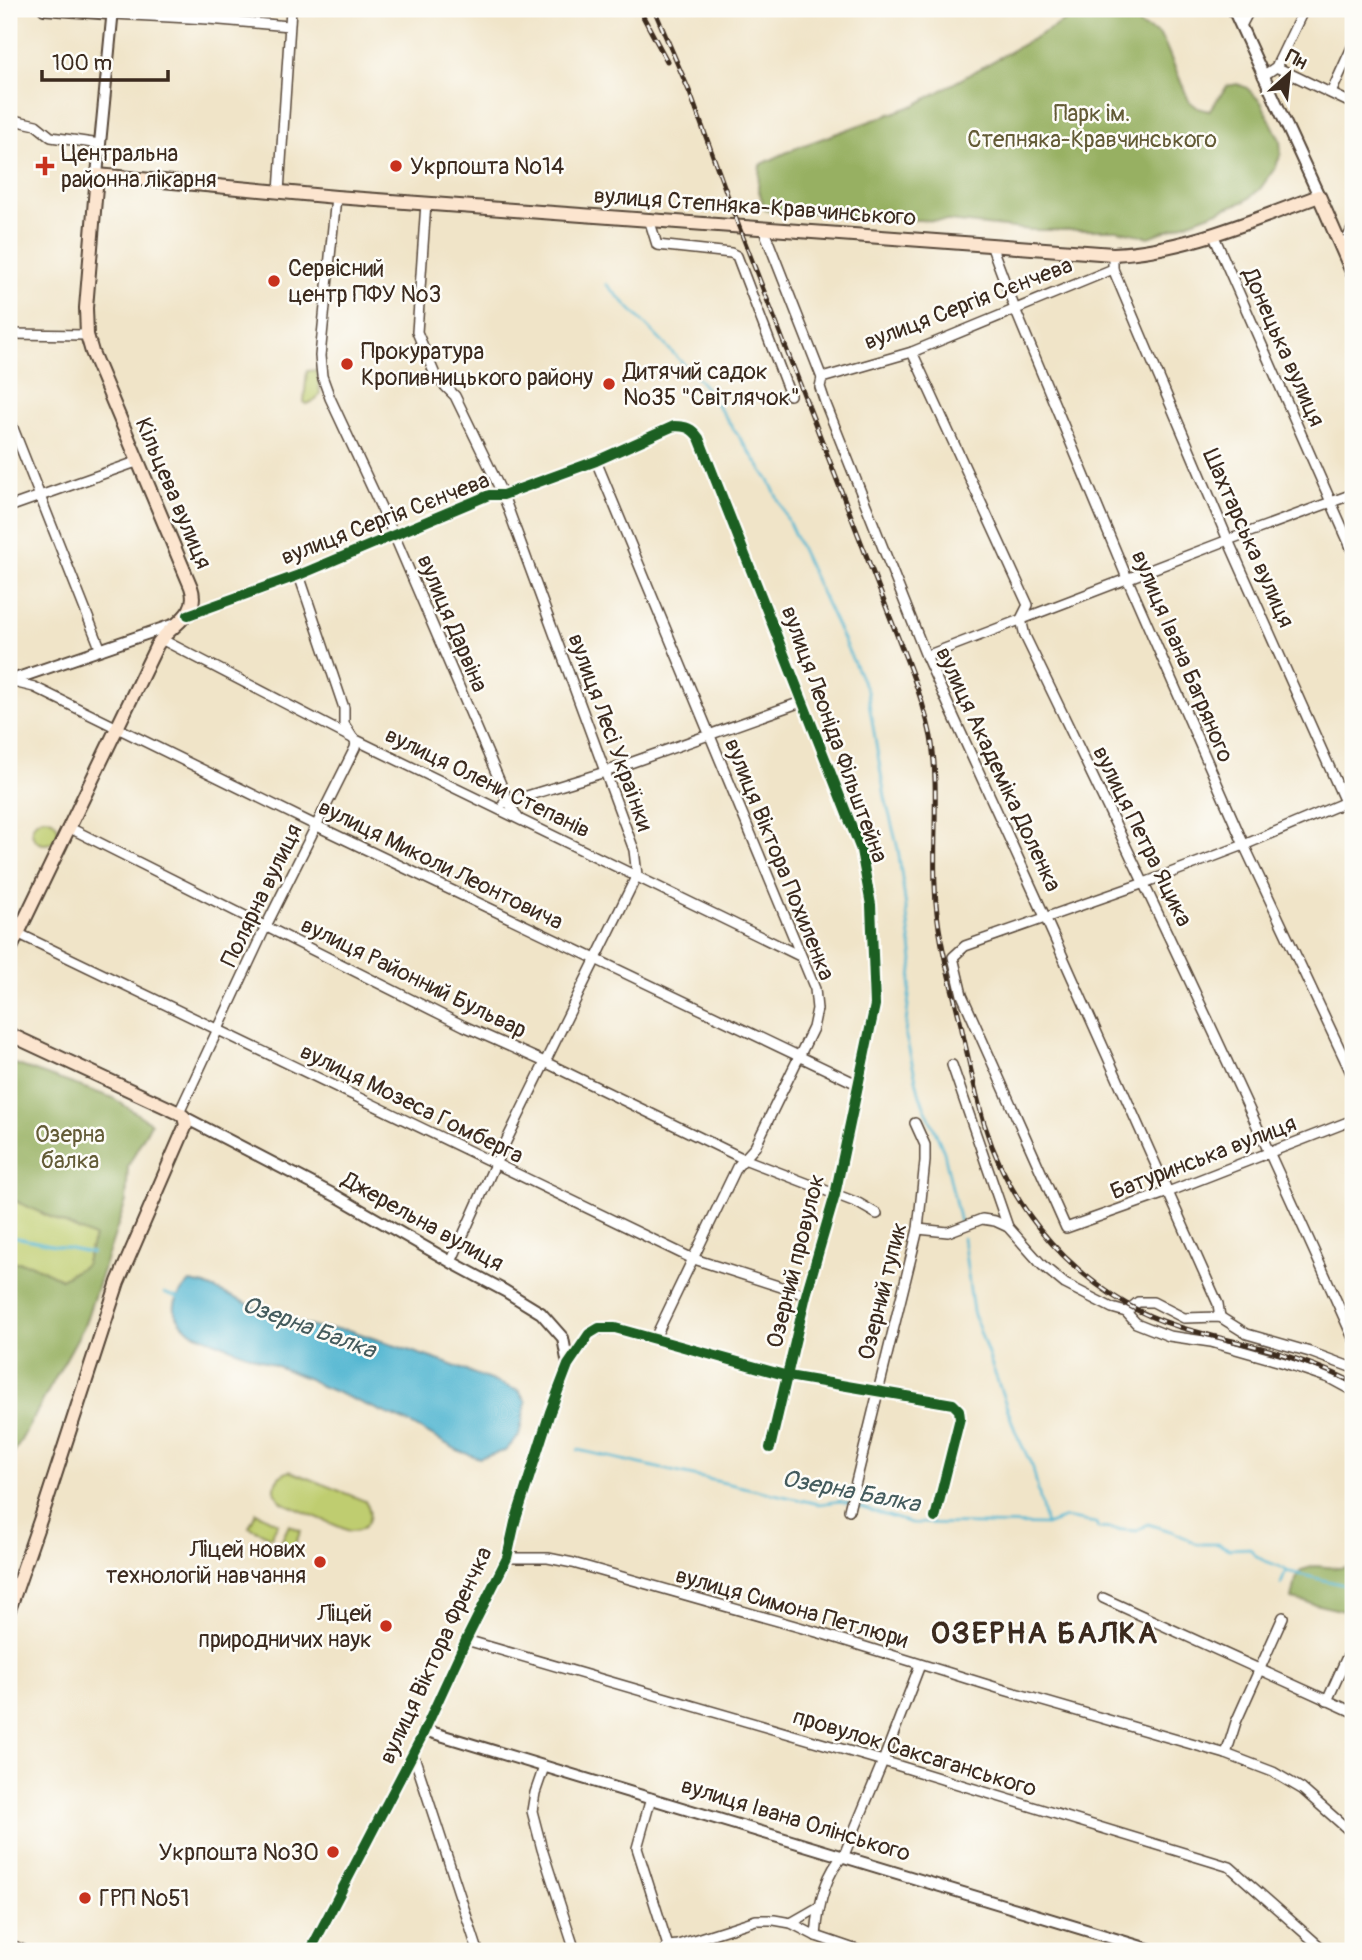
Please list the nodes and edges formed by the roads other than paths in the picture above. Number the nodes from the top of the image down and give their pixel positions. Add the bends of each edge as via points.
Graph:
1 (44, 9) edge
2 (291, 9) edge
3 (1233, 9) edge
4 (1250, 9) edge
5 (1304, 9) edge
6 (113, 11) edge
7 (208, 14) edge
8 (289, 26) junction
9 (1241, 26) junction
10 (1353, 45) edge
11 (1276, 67) junction
12 (1263, 76) junction
13 (1331, 93) junction
14 (1353, 104) edge
15 (9, 118) edge
16 (100, 144) junction
17 (97, 175) junction
18 (279, 192) junction
19 (1319, 196) junction
20 (336, 197) junction
21 (426, 203) junction
22 (649, 219) junction
23 (1353, 227) edge
24 (764, 228) junction
25 (1213, 234) junction
26 (991, 245) junction
27 (1342, 250) junction
28 (1113, 254) junction
29 (1113, 269) junction
30 (1353, 274) edge
31 (1015, 309) junction
32 (9, 334) edge
33 (87, 335) junction
34 (912, 352) junction
35 (821, 378) junction
36 (790, 395) dead end
37 (9, 418) edge
38 (674, 426) joint
39 (139, 461) junction
40 (596, 461) junction
41 (1353, 494) edge
42 (503, 495) junction
43 (41, 496) junction
44 (1332, 502) junction
45 (9, 507) edge
46 (394, 535) junction
47 (1228, 540) junction
48 (1353, 552) edge
49 (299, 575) junction
50 (1127, 578) junction
51 (187, 615) junction
52 (1021, 619) junction
53 (177, 623) junction
54 (161, 639) junction
55 (101, 650) junction
56 (926, 656) junction
57 (9, 681) edge
58 (804, 701) junction
59 (116, 728) junction
60 (709, 736) junction
61 (352, 738) junction
62 (606, 772) junction
63 (1349, 801) edge
64 (509, 803) junction
65 (489, 805) junction
66 (519, 819) junction
67 (1353, 820) edge
68 (315, 825) junction
69 (68, 827) junction
70 (1244, 845) junction
71 (637, 875) junction
72 (1144, 883) junction
73 (1046, 919) junction
74 (266, 926) junction
75 (13, 931) edge
76 (9, 952) edge
77 (800, 956) junction
78 (597, 960) junction
79 (217, 1030) junction
80 (9, 1034) edge
81 (799, 1057) junction
82 (547, 1063) junction
83 (952, 1065) dead end
84 (1353, 1077) edge
85 (857, 1084) junction
86 (181, 1115) junction
87 (1353, 1120) edge
88 (915, 1123) dead end
89 (1270, 1153) junction
90 (744, 1159) junction
91 (495, 1164) junction
92 (1168, 1192) junction
93 (835, 1195) junction
94 (877, 1214) dead end
95 (1008, 1227) junction
96 (918, 1229) junction
97 (691, 1258) junction
98 (451, 1262) junction
99 (806, 1295) junction
100 (1126, 1312) junction
101 (1220, 1317) junction
102 (1353, 1338) edge
103 (654, 1340) junction
104 (568, 1365) junction
105 (1353, 1368) edge
106 (788, 1376) junction
107 (877, 1391) junction
108 (1353, 1391) edge
109 (770, 1448) dead end
110 (849, 1510) dead end
111 (935, 1518) dead end
112 (508, 1558) junction
113 (1103, 1598) dead end
114 (9, 1610) edge
115 (1283, 1617) dead end
116 (466, 1640) junction
117 (1353, 1650) edge
118 (919, 1665) junction
119 (1260, 1670) junction
120 (1327, 1701) junction
121 (1353, 1712) edge
122 (424, 1730) junction
123 (413, 1753) junction
124 (1226, 1754) junction
125 (883, 1762) junction
126 (544, 1767) junction
127 (651, 1798) junction
128 (1353, 1834) edge
129 (844, 1855) junction
130 (818, 1907) junction
131 (791, 1923) junction
132 (816, 1936) junction
133 (9, 1945) edge
134 (666, 1948) edge
135 (23, 1951) edge
136 (310, 1951) edge
137 (478, 1951) edge
138 (575, 1951) edge
139 (860, 1951) edge
140 (1155, 1951) edge
141 (1325, 1951) edge

1 - 6 street
2 - 8 street
3 - 9 street
4 - 9 street
5 - 11 street
6 - 7 street
6 - 16 street, Кільцева вулиця
7 - 8 street
8 - 18 street
9 - 12 street
10 - 13 street
11 - 12 street
11 - 13 street
12 - 19 street
13 - 14 street
15 - 16 street via 36,125 51,137
16 - 17 street, Кільцева вулиця
17 - 18 main road, вулиця Степняка-Кравчинського
17 - 33 main road, Кільцева вулиця
18 - 20 main road, вулиця Степняка-Кравчинського
19 - 25 main road, вулиця Степняка-Кравчинського
19 - 27 main road
20 - 21 main road, вулиця Степняка-Кравчинського
20 - 46 street, вулиця Дарвіна via 320,356 322,376
21 - 22 main road, вулиця Степняка-Кравчинського
21 - 42 street, вулиця Лесі Українки via 417,332 436,377 455,397
22 - 24 main road, вулиця Степняка-Кравчинського
22 - 36 street via 657,245 737,256
23 - 27 street
24 - 26 main road, вулиця Степняка-Кравчинського
24 - 35 street, вулиця Академіка Доленка
25 - 28 main road, вулиця Степняка-Кравчинського via 1158,250
25 - 44 street, Донецька вулиця
26 - 28 main road, вулиця Степняка-Кравчинського
26 - 31 street, вулиця Івана Багряного
27 - 30 main road
28 - 29 street
29 - 31 street, вулиця Сергія Сєнчева
29 - 47 street, Шахтарська вулиця
31 - 34 street, вулиця Сергія Сєнчева
31 - 50 street, вулиця Івана Багряного
32 - 33 street
33 - 39 main road, Кільцева вулиця
34 - 35 street, вулиця Сергія Сєнчева
34 - 52 street, вулиця Петра Яцика via 1028,606
35 - 56 street, вулиця Академіка Доленка via 825,401
37 - 43 street
38 - 40 street, вулиця Сергія Сєнчева
38 - 58 street, вулиця Леоніда Фільштейна via 693,430 699,438
39 - 43 street
39 - 51 main road, Кільцева вулиця via 193,592
40 - 42 street, вулиця Сергія Сєнчева
40 - 60 street, вулиця Віктора Похиленка
41 - 44 street
42 - 46 street, вулиця Сергія Сєнчева via 489,495
42 - 62 street, вулиця Лесі Українки
43 - 45 street
43 - 55 street
44 - 47 street
44 - 48 street, Донецька вулиця
46 - 49 street, вулиця Сергія Сєнчева
46 - 64 street, вулиця Дарвіна
47 - 50 street
47 - 63 street, Шахтарська вулиця
49 - 51 street, вулиця Сергія Сєнчева
49 - 61 street, Полярна вулиця
50 - 52 street
50 - 70 street, вулиця Івана Багряного
51 - 53 main road
52 - 56 street
52 - 72 street, вулиця Петра Яцика via 1025,636
53 - 54 main road
53 - 55 street
54 - 59 main road
54 - 61 street, вулиця Олени Степанів
55 - 57 street
56 - 73 street, вулиця Академіка Доленка
57 - 59 street, вулиця Миколи Леонтовича via 34,687
58 - 60 street
58 - 85 street, вулиця Леоніда Фільштейна via 861,850 871,905 875,1004
59 - 68 street, вулиця Миколи Леонтовича
59 - 69 main road
60 - 62 street
60 - 77 street, вулиця Віктора Похиленка
61 - 65 street, вулиця Олени Степанів
61 - 68 street, Полярна вулиця via 355,748
62 - 64 street
62 - 71 street, вулиця Лесі Українки via 634,850
63 - 67 street, Шахтарська вулиця
63 - 70 street
64 - 65 street
64 - 66 street, вулиця Дарвіна
65 - 66 street, вулиця Олени Степанів
66 - 71 street, вулиця Олени Степанів
68 - 74 street, Полярна вулиця
68 - 78 street, вулиця Миколи Леонтовича
69 - 74 street, вулиця Районний Бульвар
69 - 75 main road
70 - 72 street
70 - 84 street, вулиця Івана Багряного
71 - 77 street, вулиця Олени Степанів
71 - 78 street
72 - 73 street
72 - 89 street, вулиця Петра Яцика
73 - 92 street, вулиця Академіка Доленка
73 - 92 street, Батуринська вулиця via 965,946 953,957 961,995 1066,1228
74 - 79 street, Полярна вулиця
74 - 82 street, вулиця Районний Бульвар
75 - 76 main road
75 - 79 street, вулиця Мозеса Гомберга
77 - 81 street, вулиця Віктора Похиленка via 815,989 817,1009
78 - 81 street, вулиця Миколи Леонтовича
78 - 82 street
79 - 86 street, Полярна вулиця
79 - 91 street, вулиця Мозеса Гомберга
80 - 86 main road, Джерельна вулиця
81 - 85 street, вулиця Миколи Леонтовича
81 - 90 street, вулиця Віктора Похиленка via 755,1147
82 - 90 street, вулиця Районний Бульвар
82 - 91 street
83 - 95 street
85 - 93 street, Озерний провулок
86 - 98 street, Джерельна вулиця
86 - 114 main road via 186,1125 118,1282
87 - 89 street, Батуринська вулиця
88 - 96 street, Озерний тупик via 925,1145
89 - 92 street, Батуринська вулиця
89 - 102 street, вулиця Петра Яцика
90 - 93 street, вулиця Районний Бульвар
90 - 97 street, вулиця Віктора Похиленка
91 - 97 street, вулиця Мозеса Гомберга
91 - 98 street
92 - 101 street, вулиця Академіка Доленка
93 - 94 street, вулиця Районний Бульвар
93 - 99 street, Озерний провулок
95 - 96 street via 982,1219 948,1232
95 - 100 street via 1065,1284
96 - 107 street, Озерний тупик
97 - 99 street, вулиця Мозеса Гомберга
97 - 103 street, вулиця Віктора Похиленка
98 - 104 street, Джерельна вулиця via 541,1313 564,1338
99 - 106 street, Озерний провулок
100 - 101 street via 1138,1302 1153,1302 1184,1318
100 - 108 street via 1136,1323 1169,1336 1211,1342 1285,1363
101 - 105 street via 1247,1334
103 - 104 street via 599,1328 589,1334
103 - 106 street
104 - 112 street, вулиця Віктора Френчка
106 - 107 street
106 - 109 street, Озерний провулок
107 - 110 street, Озерний тупик
107 - 111 street via 953,1404 959,1410
112 - 116 street, вулиця Віктора Френчка
112 - 118 street, вулиця Симона Петлюри via 573,1563
113 - 119 street
115 - 119 street
116 - 122 street, вулиця Віктора Френчка
116 - 125 street, провулок Саксаганського
117 - 120 street
118 - 124 street, вулиця Симона Петлюри
118 - 125 street
119 - 120 street
119 - 124 street
120 - 121 street
122 - 123 street, вулиця Віктора Френчка
122 - 126 street, вулиця Івана Олінського
123 - 136 street, вулиця Віктора Френчка
123 - 137 street
124 - 128 street, вулиця Симона Петлюри via 1302,1789
125 - 129 street
125 - 141 street, провулок Саксаганського via 1230,1867
126 - 127 street, вулиця Івана Олінського
126 - 138 street via 532,1811
127 - 129 street, вулиця Івана Олінського
127 - 134 street via 637,1848
129 - 130 street via 836,1863
129 - 140 street, вулиця Івана Олінського
130 - 131 street
130 - 132 street
131 - 132 street
131 - 134 street via 756,1920
132 - 139 street
133 - 135 street

